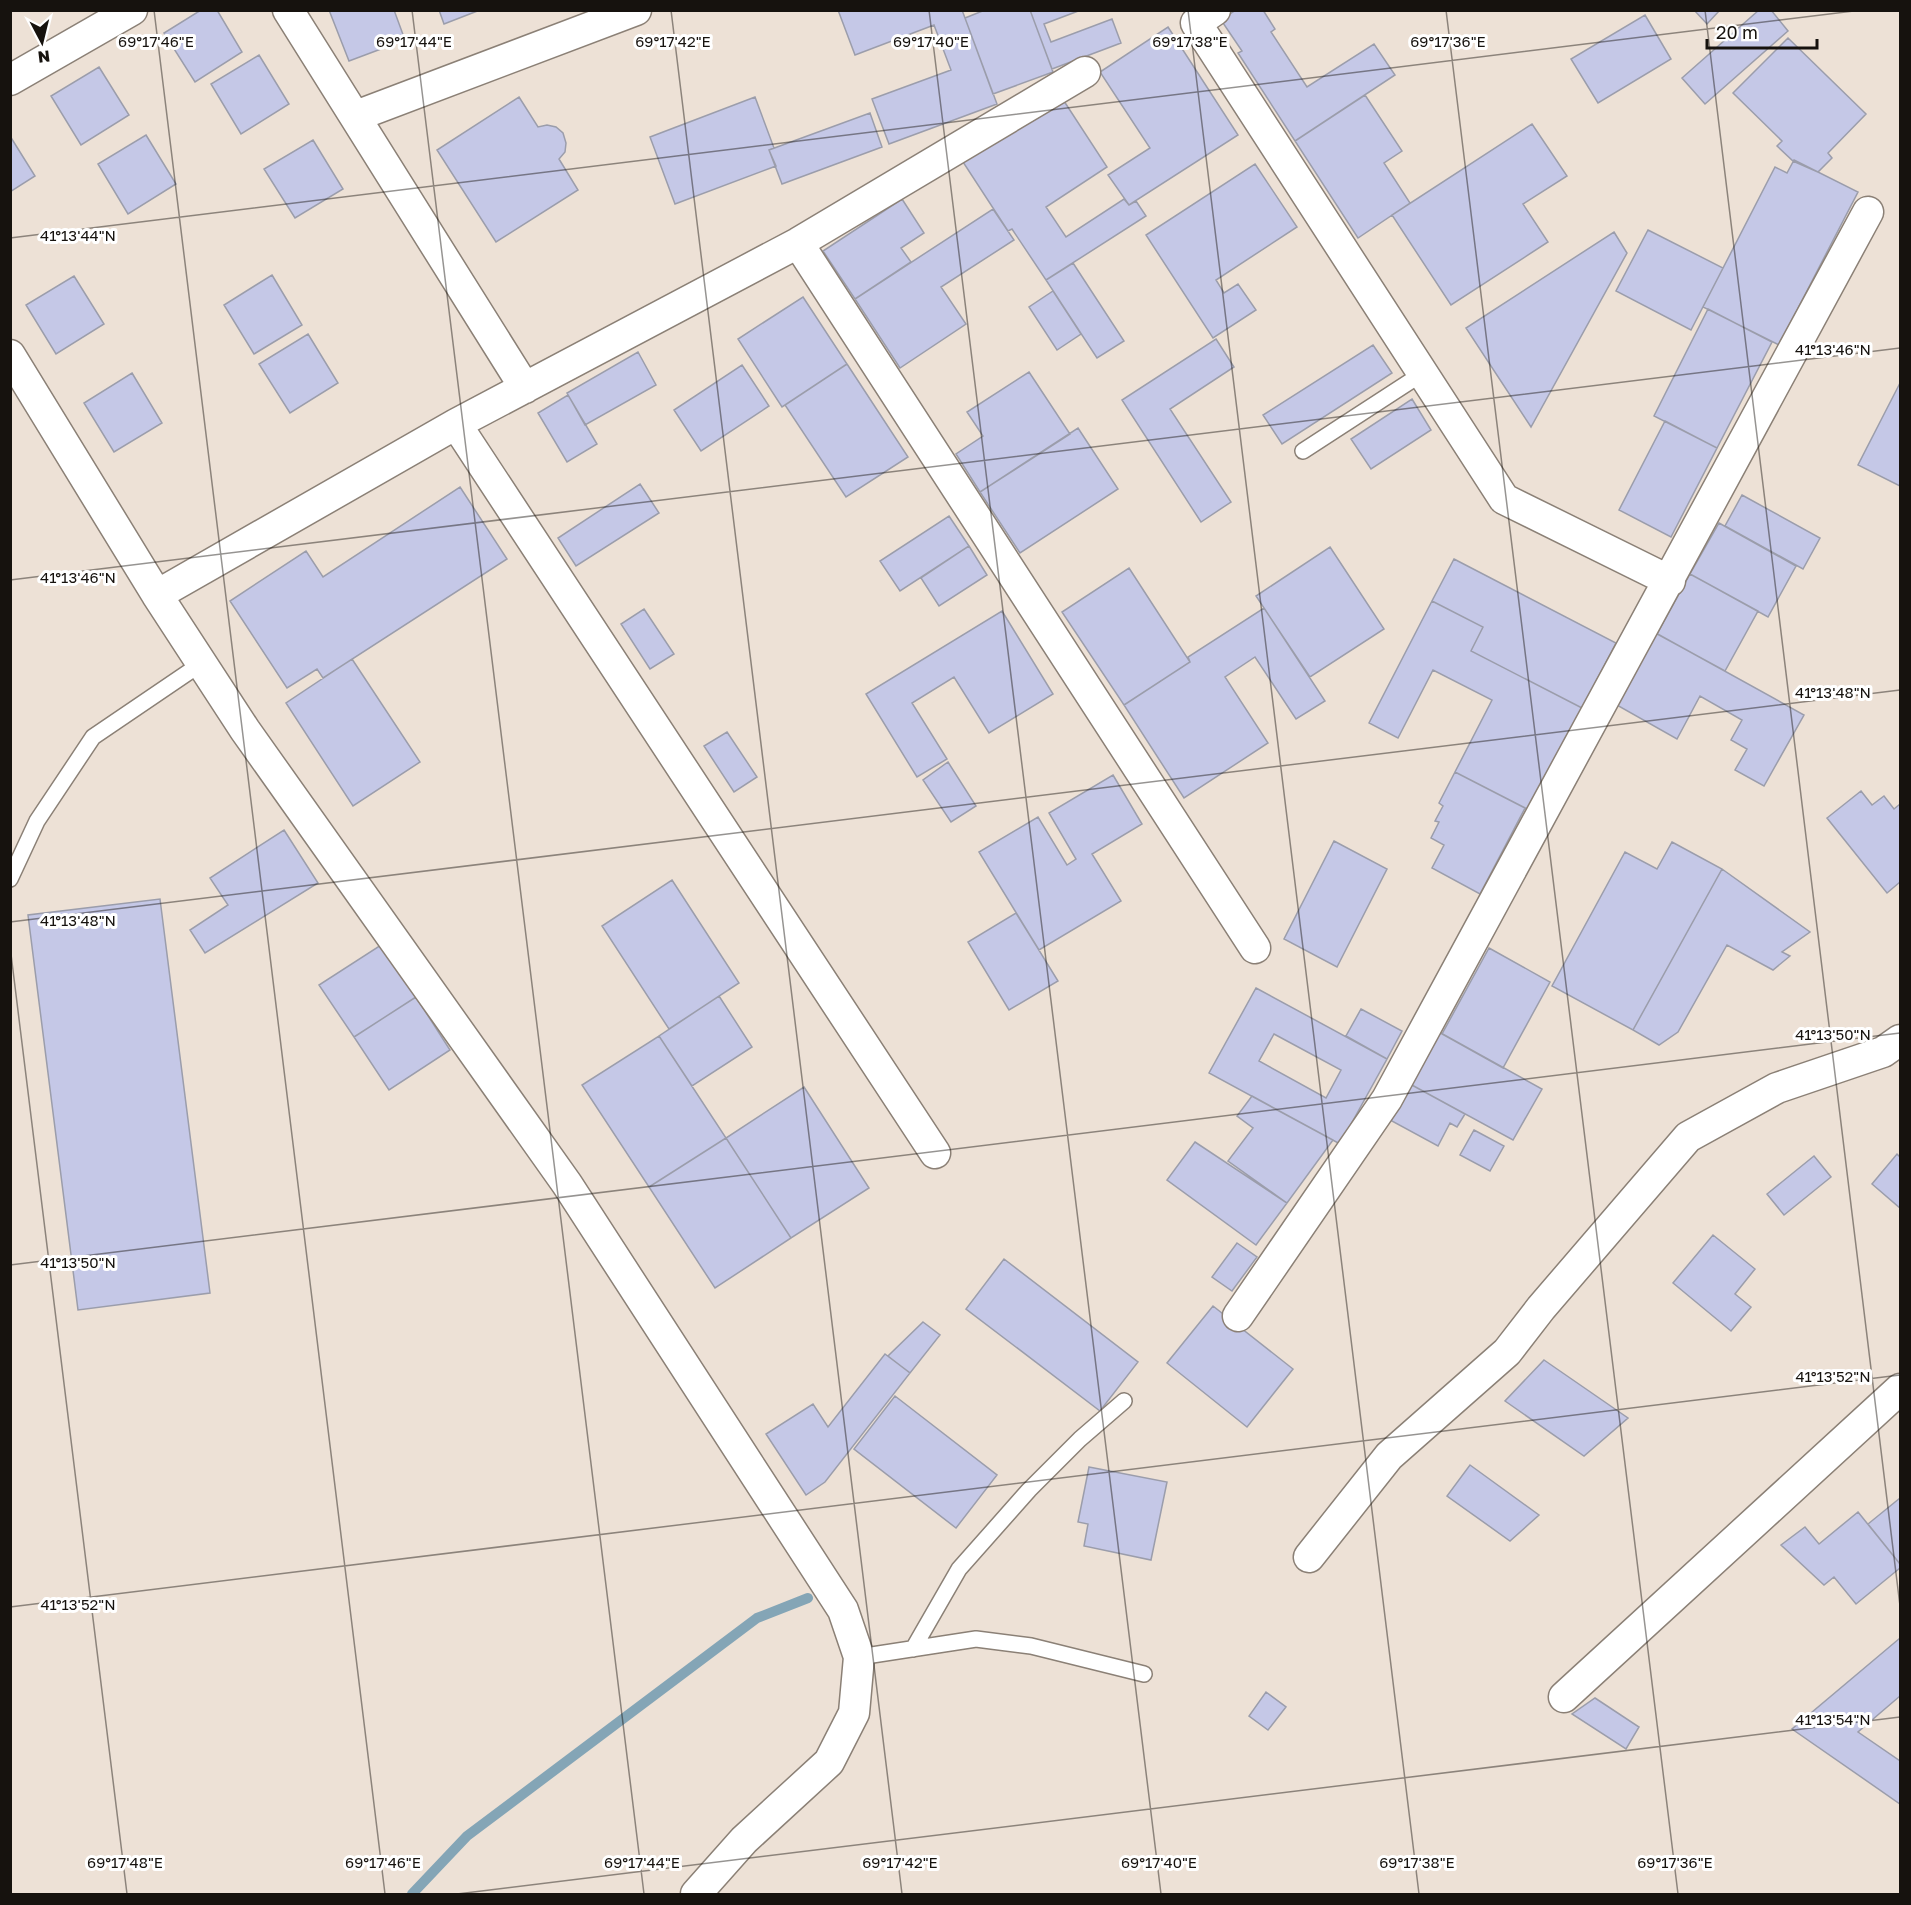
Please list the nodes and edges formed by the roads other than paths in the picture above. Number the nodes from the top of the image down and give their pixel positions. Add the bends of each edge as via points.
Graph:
1 (132, 10) edge
2 (288, 10) edge
3 (636, 10) edge
4 (1215, 10) edge
5 (1084, 72) dead end
6 (10, 80) edge
7 (356, 117) junction
8 (1868, 213) dead end
9 (798, 243) junction
10 (10, 356) edge
11 (1423, 373) junction
12 (525, 388) junction
13 (456, 424) junction
14 (1303, 451) dead end
15 (1670, 581) junction
16 (158, 595) junction
17 (202, 663) junction
18 (10, 879) edge
19 (1255, 948) dead end
20 (1900, 1040) edge
21 (935, 1153) dead end
22 (1238, 1316) dead end
23 (1900, 1389) edge
24 (1124, 1401) dead end
25 (1309, 1557) dead end
26 (913, 1649) junction
27 (859, 1657) junction
28 (1144, 1674) dead end
29 (1564, 1696) dead end
30 (696, 1894) edge

1 - 6 street
2 - 7 street
3 - 7 street
4 - 11 street via 1196,23
5 - 9 street
7 - 12 street
8 - 15 street
9 - 12 street
9 - 19 street
10 - 16 street
11 - 14 lane
11 - 15 street via 1504,499
12 - 13 street
13 - 16 street
13 - 21 street
15 - 22 street via 1387,1099
16 - 17 street
17 - 18 lane via 93,737 37,821
17 - 27 street via 245,730 567,1184 843,1610
20 - 25 street via 1883,1052 1777,1088 1688,1137 1507,1352 1389,1456
23 - 29 street
24 - 26 lane via 1029,1490 959,1569
26 - 27 lane
26 - 28 lane via 976,1639 1031,1646
27 - 30 street via 854,1713 829,1762 744,1840

